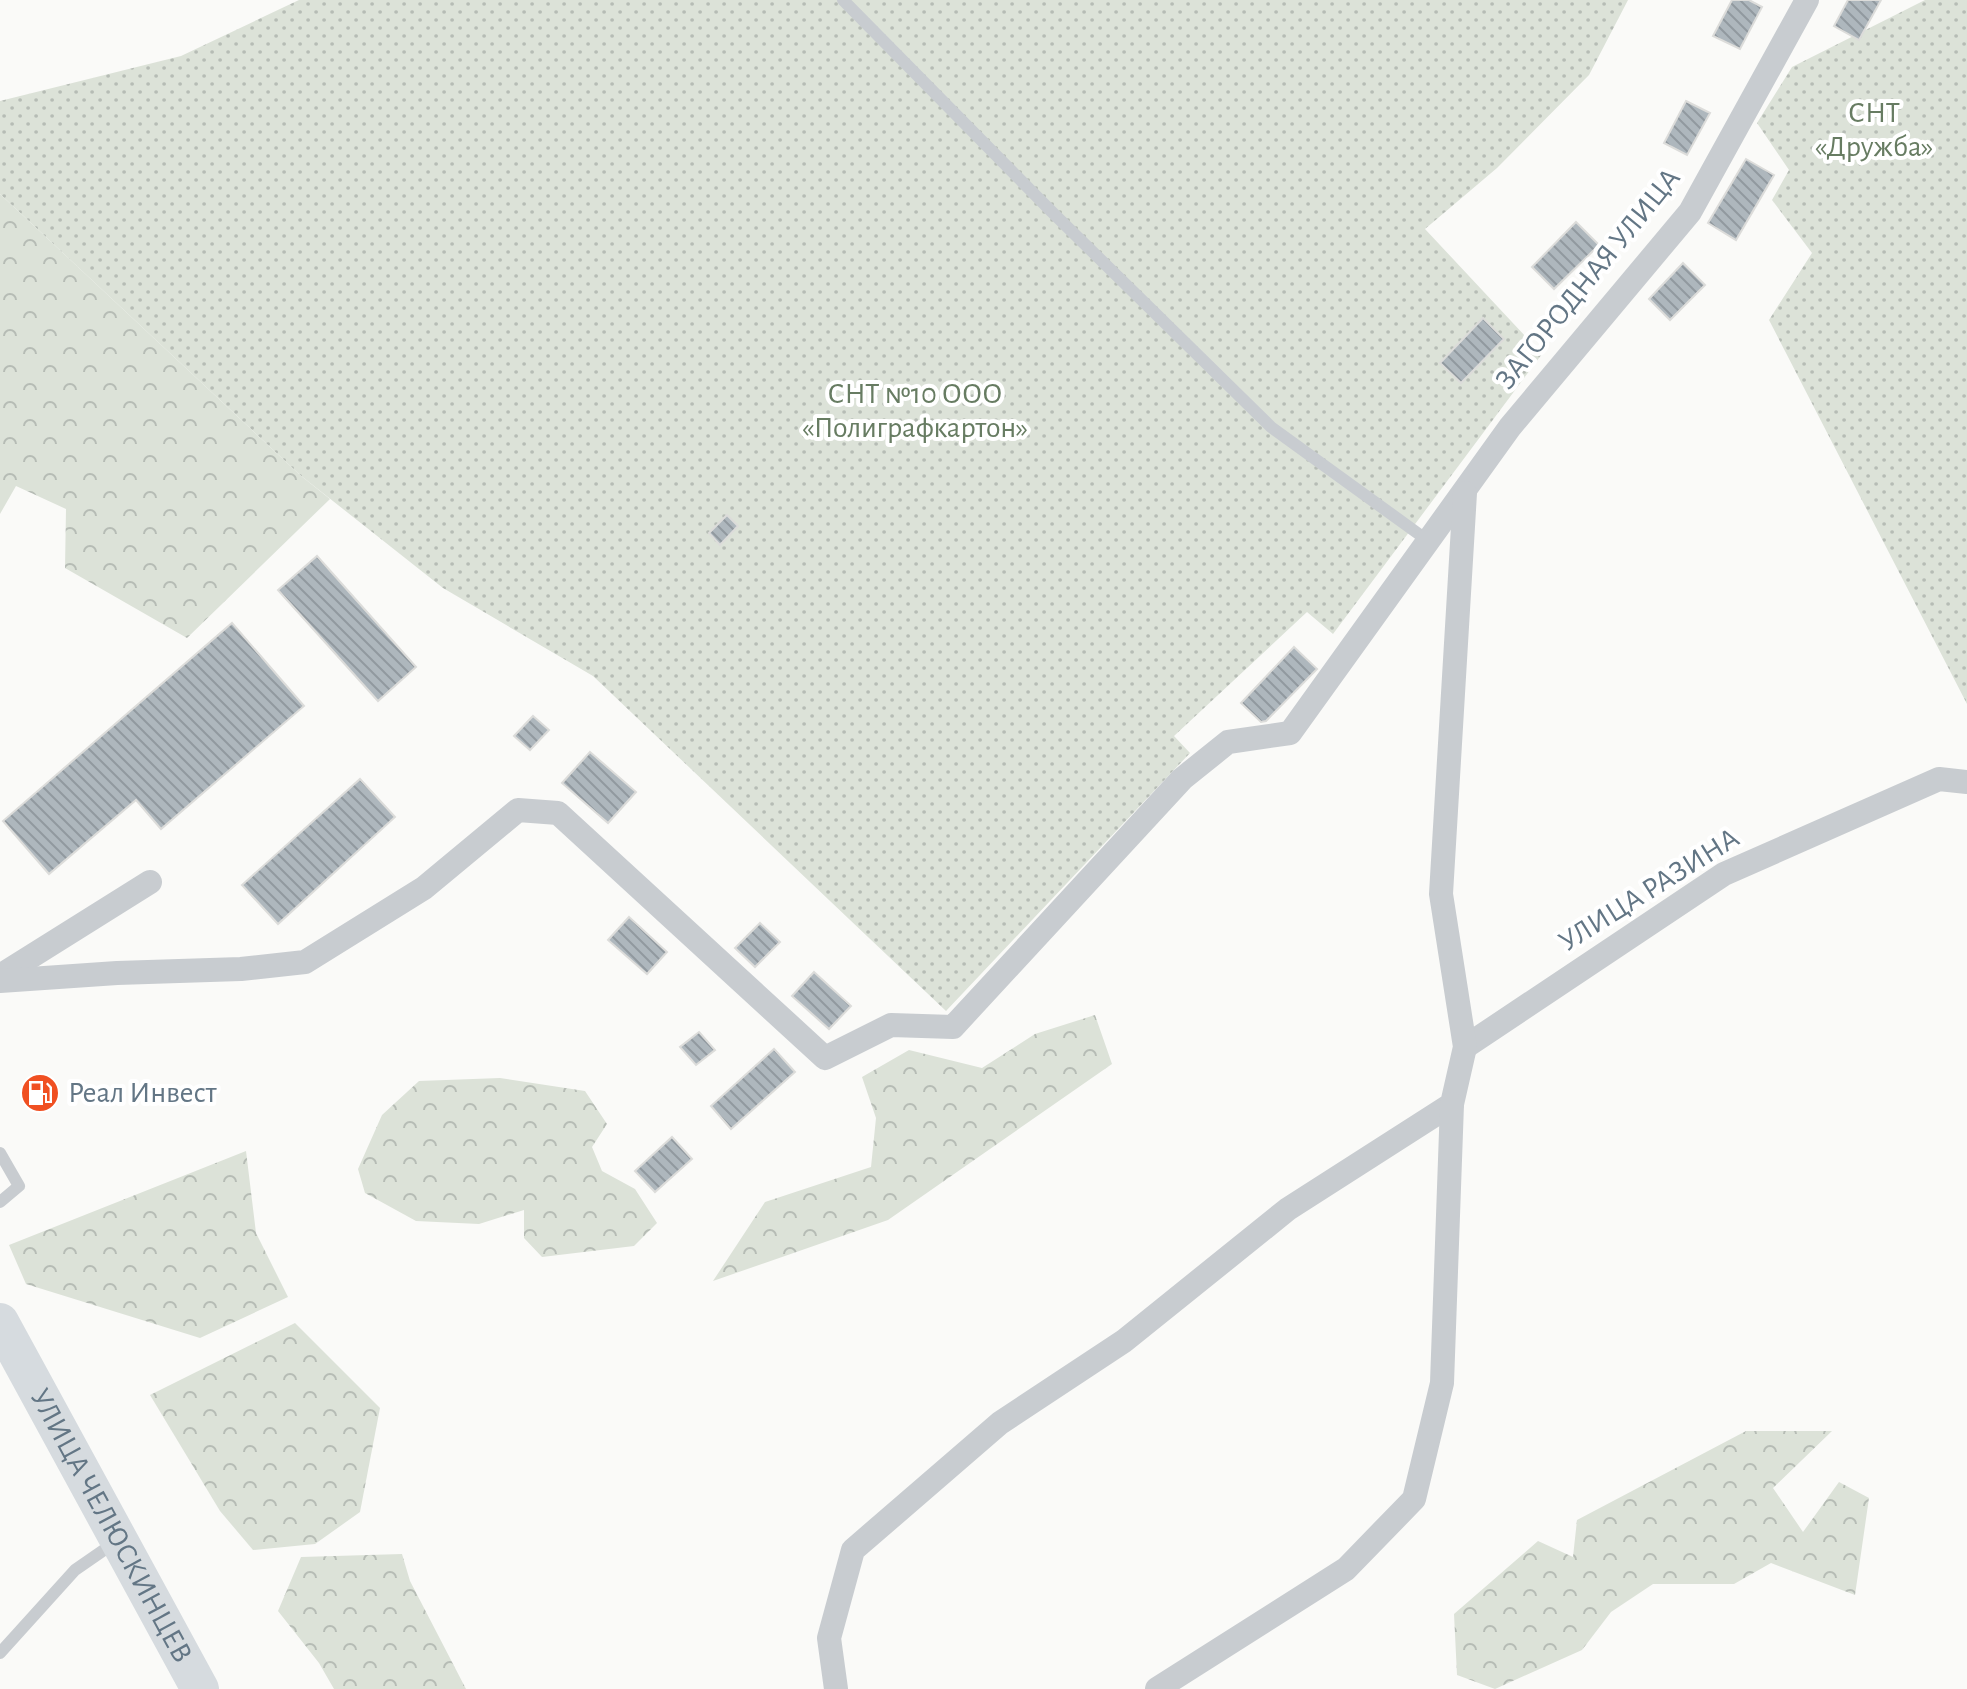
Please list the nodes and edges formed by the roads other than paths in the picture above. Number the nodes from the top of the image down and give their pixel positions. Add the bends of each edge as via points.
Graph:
1 (843, 0) edge
2 (1807, 0) edge
3 (1465, 493) junction
4 (1427, 540) junction
5 (1967, 782) edge
6 (150, 882) dead end
7 (0, 979) edge
8 (1465, 1047) junction
9 (1452, 1104) junction
10 (0, 1153) edge
11 (0, 1202) edge
12 (0, 1322) edge
13 (120, 1539) junction
14 (0, 1653) edge
15 (200, 1689) edge
16 (836, 1689) edge
17 (1157, 1689) edge

1 - 4 lane via 1271,427
2 - 3 street, ЗАГОРОДНАЯ УЛИЦА via 1690,212 1510,427
3 - 4 street, ЗАГОРОДНАЯ УЛИЦА
3 - 8 street via 1441,894
4 - 7 street, ЗАГОРОДНАЯ УЛИЦА via 1290,733 1228,742 1182,779 953,1027 891,1025 825,1058 558,813 518,810 424,888 305,962
5 - 8 street, УЛИЦА РАЗИНА via 1939,779 1724,874
6 - 7 street
8 - 9 street
9 - 16 street via 1288,1209 1124,1341 1000,1423 853,1550 829,1638
9 - 17 street via 1442,1383 1414,1499 1346,1569
10 - 11 lane via 19,1186
12 - 13 main road, УЛИЦА ЧЕЛЮСКИНЦЕВ
13 - 14 lane via 75,1570
13 - 15 main road, УЛИЦА ЧЕЛЮСКИНЦЕВ

